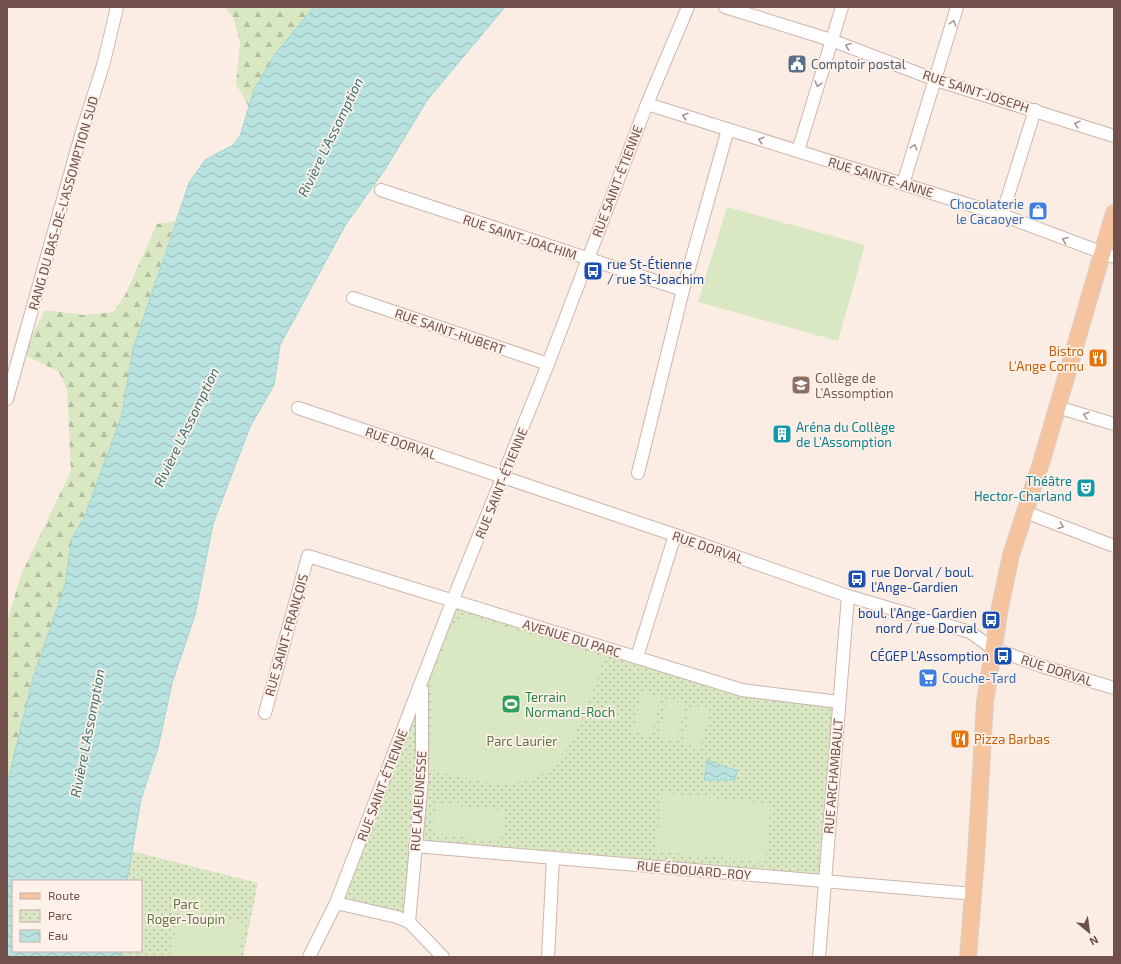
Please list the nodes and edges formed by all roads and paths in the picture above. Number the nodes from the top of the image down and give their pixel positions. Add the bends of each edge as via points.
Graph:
1 (117, 7) edge
2 (688, 7) edge
3 (725, 7) edge
4 (842, 7) edge
5 (957, 7) edge
6 (831, 40) junction
7 (936, 80) junction
8 (647, 104) junction
9 (1035, 110) junction
10 (728, 129) junction
11 (1114, 136) edge
12 (798, 151) junction
13 (903, 184) junction
14 (381, 190) dead end
15 (1114, 213) edge
16 (1002, 215) junction
17 (1108, 255) edge
18 (587, 259) junction
19 (683, 290) junction
20 (353, 298) dead end
21 (548, 364) junction
22 (7, 399) edge
23 (1057, 407) junction
24 (298, 408) dead end
25 (1114, 424) edge
26 (638, 473) dead end
27 (503, 478) junction
28 (1025, 512) junction
29 (675, 535) junction
30 (1114, 546) edge
31 (308, 556) joint
32 (848, 596) junction
33 (452, 602) junction
34 (992, 648) junction
35 (637, 657) junction
36 (422, 680) junction
37 (1114, 688) edge
38 (840, 702) junction
39 (264, 714) dead end
40 (415, 846) junction
41 (554, 858) junction
42 (825, 882) junction
43 (974, 894) junction
44 (336, 903) junction
45 (409, 922) junction
46 (309, 957) edge
47 (443, 957) edge
48 (548, 957) edge
49 (819, 957) edge
50 (968, 957) edge

1 - 22 street, RANG DU BAS-DE-L'ASSOMPTION SUD via 104,62
2 - 8 street, RUE SAINT-ÉTIENNE
3 - 6 street, RUE SAINT-JOSEPH
4 - 6 street
7 -> 5 street
7 -> 6 street, RUE SAINT-JOSEPH
6 -> 12 street
7 - 9 street, RUE SAINT-JOSEPH
13 -> 7 street
10 -> 8 street, RUE SAINTE-ANNE
8 - 18 street, RUE SAINT-ÉTIENNE
11 -> 9 street, RUE SAINT-JOSEPH
9 - 16 street
12 -> 10 street, RUE SAINTE-ANNE
10 - 19 street
12 - 13 street, RUE SAINTE-ANNE
13 - 16 street, RUE SAINTE-ANNE
14 - 18 street, RUE SAINT-JOACHIM
15 - 17 main road
17 -> 16 street, RUE SAINTE-ANNE
17 - 23 main road
18 - 19 street, RUE SAINT-JOACHIM
18 - 21 street, RUE SAINT-ÉTIENNE
19 - 26 street
20 - 21 street, RUE SAINT-HUBERT
21 - 27 street, RUE SAINT-ÉTIENNE
25 -> 23 street
23 - 28 main road
24 - 27 street, RUE DORVAL
27 - 29 street, RUE DORVAL
27 - 33 street, RUE SAINT-ÉTIENNE
28 -> 30 street
28 - 34 main road via 1008,570
29 - 32 street, RUE DORVAL
29 - 35 street
31 - 33 street, AVENUE DU PARC
31 - 39 street, RUE SAINT-FRANÇOIS
32 - 34 street, RUE DORVAL via 970,632
32 - 38 street, RUE ARCHAMBAULT
33 - 35 street, AVENUE DU PARC
33 - 36 street, RUE SAINT-ÉTIENNE
34 - 37 street, RUE DORVAL
34 - 43 main road via 985,702
35 - 38 street, AVENUE DU PARC via 742,690
36 - 40 street, RUE LAJEUNESSE via 422,779
36 - 44 street, RUE SAINT-ÉTIENNE
38 - 42 street, RUE ARCHAMBAULT
40 - 41 street, RUE ÉDOUARD-ROY
40 - 45 street, RUE LAJEUNESSE
41 - 42 street, RUE ÉDOUARD-ROY
41 - 48 street
42 - 43 street, RUE ÉDOUARD-ROY
42 - 49 street, RUE ARCHAMBAULT
43 - 50 main road
44 - 45 street
44 - 46 street, RUE SAINT-ÉTIENNE
45 - 47 street

